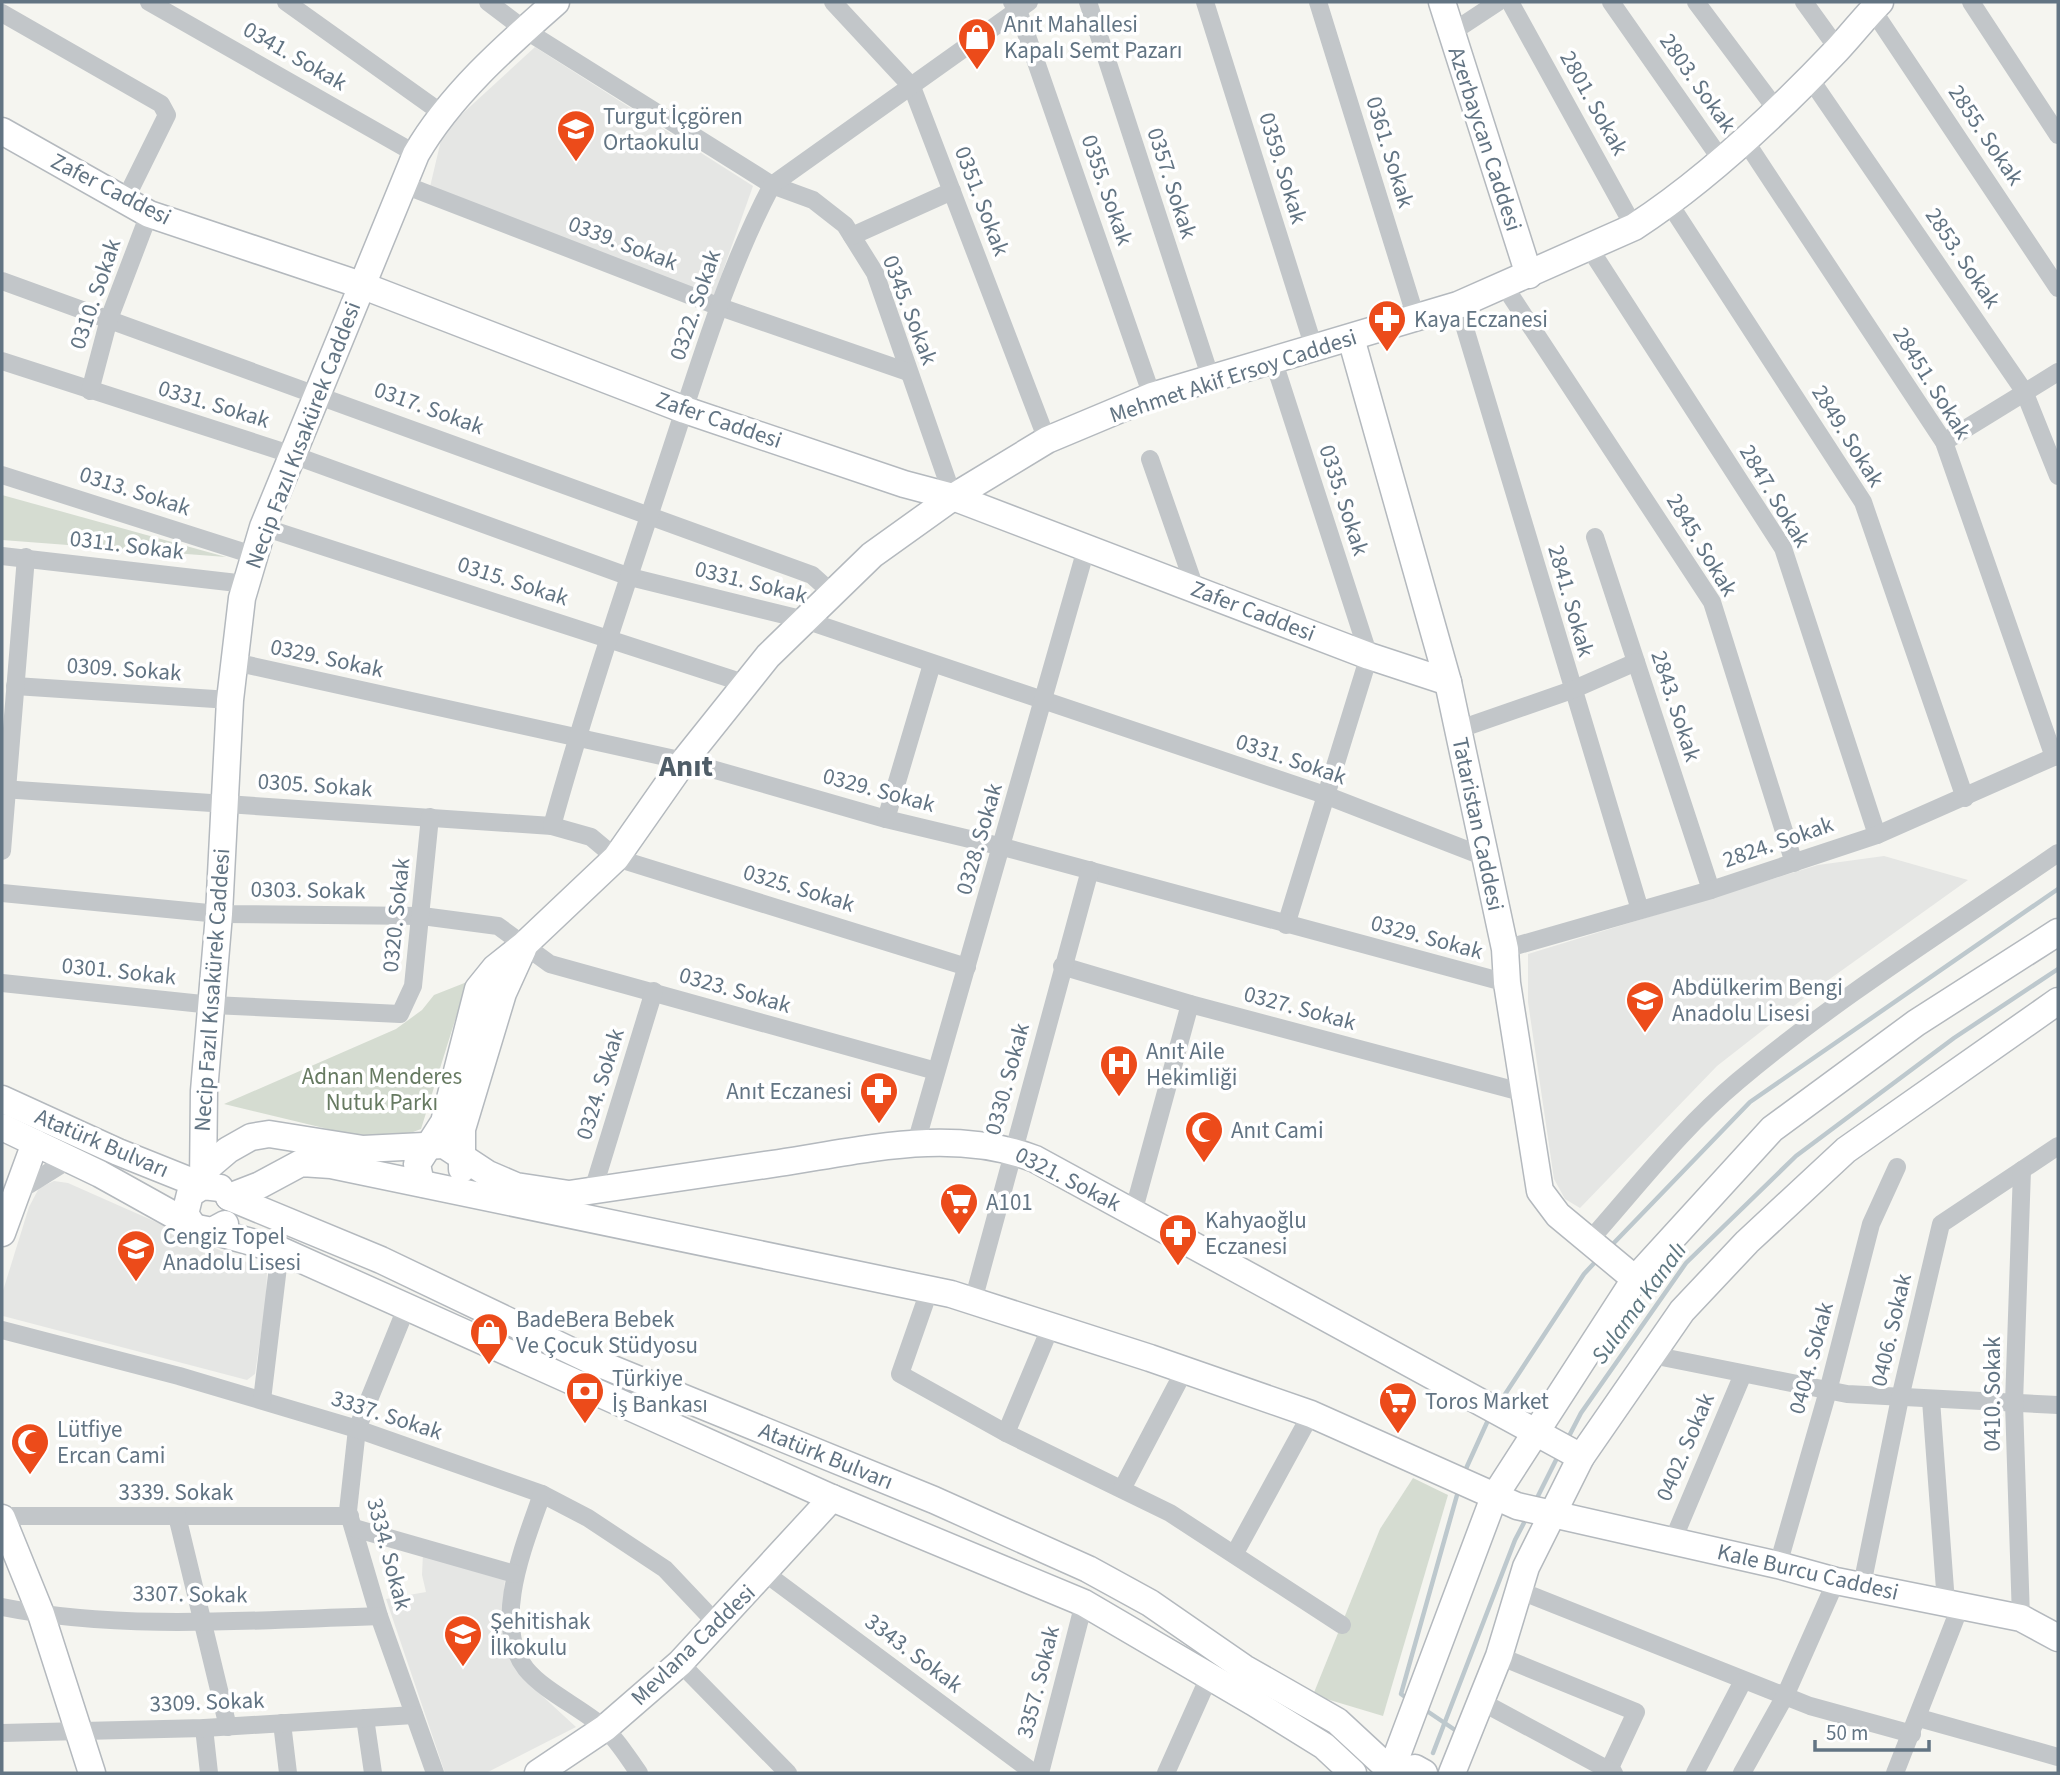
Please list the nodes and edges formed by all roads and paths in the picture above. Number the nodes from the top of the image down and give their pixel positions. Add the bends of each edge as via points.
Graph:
1 (149, 2) edge
2 (286, 2) edge
3 (488, 2) edge
4 (556, 2) edge
5 (833, 2) edge
6 (1088, 2) edge
7 (1205, 2) edge
8 (1318, 2) edge
9 (1442, 2) edge
10 (1498, 2) edge
11 (1510, 2) edge
12 (1611, 2) edge
13 (1696, 2) edge
14 (1804, 2) edge
15 (1971, 2) edge
16 (1020, 4) edge
17 (1876, 6) edge
18 (2, 13) edge
19 (525, 30) junction
20 (1451, 33) junction
21 (1838, 49) junction
22 (1810, 77) junction
23 (912, 87) junction
24 (1776, 109) junction
25 (443, 114) junction
26 (2, 131) edge
27 (2058, 135) edge
28 (1744, 139) junction
29 (416, 154) junction
30 (1720, 158) junction
31 (402, 184) junction
32 (772, 185) junction
33 (952, 191) junction
34 (125, 200) junction
35 (1669, 203) junction
36 (149, 214) junction
37 (1634, 227) junction
38 (852, 236) junction
39 (1590, 249) junction
40 (1529, 275) junction
41 (2, 281) edge
42 (1503, 284) junction
43 (361, 285) junction
44 (2058, 288) edge
45 (1458, 305) junction
46 (720, 307) junction
47 (1416, 318) junction
48 (109, 319) junction
49 (1351, 338) junction
50 (1314, 348) junction
51 (1273, 359) junction
52 (2, 361) edge
53 (908, 372) junction
54 (2058, 372) edge
55 (1211, 379) junction
56 (90, 391) junction
57 (2024, 391) junction
58 (316, 393) junction
59 (1152, 396) junction
60 (685, 410) junction
61 (1047, 440) junction
62 (1944, 442) junction
63 (293, 455) junction
64 (1150, 459) dead end
65 (2, 475) edge
66 (2058, 476) edge
67 (953, 497) junction
68 (650, 515) junction
69 (262, 527) junction
70 (1595, 537) dead end
71 (1086, 549) junction
72 (253, 555) junction
73 (2, 556) edge
74 (26, 557) junction
75 (629, 577) junction
76 (246, 584) junction
77 (1195, 588) junction
78 (832, 593) junction
79 (806, 620) junction
80 (610, 638) junction
81 (1369, 656) junction
82 (234, 662) junction
83 (1636, 662) junction
84 (932, 664) junction
85 (1448, 682) junction
86 (747, 684) junction
87 (15, 686) junction
88 (1572, 690) junction
89 (230, 700) junction
90 (1043, 700) junction
91 (1457, 730) junction
92 (577, 737) junction
93 (2056, 756) edge
94 (684, 761) junction
95 (4, 789) edge
96 (1325, 795) junction
97 (1965, 798) junction
98 (224, 804) junction
99 (430, 817) junction
100 (886, 819) junction
101 (552, 825) junction
102 (1877, 835) junction
103 (1003, 847) junction
104 (2, 851) edge
105 (2058, 853) edge
106 (1485, 857) junction
107 (616, 858) junction
108 (1794, 863) junction
109 (1090, 870) junction
110 (1711, 890) junction
111 (2, 892) edge
112 (1640, 910) junction
113 (219, 914) junction
114 (422, 916) junction
115 (1286, 925) junction
116 (2058, 932) edge
117 (524, 945) junction
118 (1505, 949) junction
119 (1062, 966) junction
120 (967, 967) junction
121 (2, 983) edge
122 (1507, 983) junction
123 (654, 992) junction
124 (2058, 1001) edge
125 (1191, 1004) junction
126 (212, 1005) junction
127 (400, 1014) joint
128 (936, 1071) junction
129 (1525, 1093) junction
130 (2, 1099) edge
131 (2, 1127) edge
132 (35, 1143) junction
133 (916, 1143) junction
134 (2058, 1146) edge
135 (429, 1147) junction
136 (1013, 1150) junction
137 (461, 1158) junction
138 (69, 1159) junction
139 (1896, 1167) dead end
140 (2022, 1170) junction
141 (203, 1186) junction
142 (436, 1186) junction
143 (593, 1190) junction
144 (229, 1197) junction
145 (1133, 1213) junction
146 (5, 1223) edge
147 (201, 1227) junction
148 (1599, 1249) junction
149 (280, 1250) junction
150 (1635, 1279) junction
151 (929, 1290) junction
152 (973, 1301) junction
153 (407, 1306) junction
154 (1051, 1326) junction
155 (2, 1330) edge
156 (1652, 1355) junction
157 (1184, 1371) junction
158 (1743, 1374) junction
159 (1828, 1391) junction
160 (1900, 1398) junction
161 (262, 1400) junction
162 (1931, 1400) junction
163 (2014, 1403) junction
164 (2058, 1405) edge
165 (1311, 1414) junction
166 (357, 1429) junction
167 (1006, 1433) junction
168 (1560, 1447) junction
169 (1122, 1489) junction
170 (1483, 1492) junction
171 (542, 1494) junction
172 (832, 1498) junction
173 (1554, 1514) junction
174 (177, 1516) junction
175 (2, 1517) edge
176 (352, 1522) junction
177 (1673, 1540) junction
178 (1235, 1553) junction
179 (1778, 1564) junction
180 (765, 1573) junction
181 (515, 1574) junction
182 (1849, 1583) junction
183 (1518, 1590) junction
184 (1084, 1603) junction
185 (1953, 1605) junction
186 (2, 1606) edge
187 (41, 1615) junction
188 (379, 1616) junction
189 (2021, 1618) junction
190 (202, 1622) junction
191 (718, 1625) junction
192 (1342, 1625) dead end
193 (2058, 1638) edge
194 (1499, 1656) junction
195 (680, 1663) junction
196 (1209, 1677) junction
197 (1743, 1681) junction
198 (1784, 1696) junction
199 (1480, 1701) junction
200 (414, 1715) junction
201 (365, 1718) junction
202 (282, 1723) junction
203 (1916, 1726) junction
204 (228, 1727) junction
205 (204, 1728) junction
206 (605, 1728) junction
207 (80, 1730) junction
208 (2, 1733) edge
209 (2058, 1757) edge
210 (1390, 1772) edge
211 (1611, 1772) edge
212 (92, 1773) edge
213 (209, 1773) edge
214 (288, 1773) edge
215 (373, 1773) edge
216 (435, 1773) edge
217 (538, 1773) edge
218 (639, 1773) edge
219 (788, 1773) edge
220 (1034, 1773) edge
221 (1040, 1773) edge
222 (1166, 1773) edge
223 (1353, 1773) edge
224 (1424, 1773) edge
225 (1452, 1773) edge
226 (1695, 1773) edge
227 (1742, 1773) edge
228 (1895, 1773) edge

1 - 29 street, 0341. Sokak
2 - 25 street
3 - 19 street, 0345. Sokak
4 - 19 street, Necip Fazıl Kısakürek Caddesi
5 - 23 street, 0351. Sokak
6 - 55 street, 0357. Sokak
7 - 50 street, 0359. Sokak
8 - 47 street, 0361. Sokak
9 - 20 street, Azerbaycan Caddesi
10 - 20 street
11 - 37 street, 2801. Sokak
12 - 30 street, 2803. Sokak
13 - 24 street
14 - 21 street
15 - 27 street
16 - 23 street, 0322. Sokak
16 - 59 street, 0355. Sokak
17 - 21 street, Mehmet Akif Ersoy Caddesi
17 - 44 street, 2855. Sokak
18 - 34 street via 161,104 167,115
19 - 25 street, Necip Fazıl Kısakürek Caddesi
19 - 32 street, 0345. Sokak
20 - 40 street, Azerbaycan Caddesi
21 - 22 street, Mehmet Akif Ersoy Caddesi
22 - 24 street, Mehmet Akif Ersoy Caddesi
22 - 57 street, 2853. Sokak
23 - 32 street, 0322. Sokak
23 - 33 street, 0351. Sokak
24 - 28 street, Mehmet Akif Ersoy Caddesi
25 - 29 street, Necip Fazıl Kısakürek Caddesi
26 - 34 street, Zafer Caddesi
28 - 30 street, Mehmet Akif Ersoy Caddesi
28 - 62 street, 28451. Sokak
29 - 31 street, Necip Fazıl Kısakürek Caddesi
30 - 35 street, Mehmet Akif Ersoy Caddesi
31 - 43 street, Necip Fazıl Kısakürek Caddesi
31 - 46 street, 0339. Sokak
32 - 38 street, 0345. Sokak via 813,200
32 - 46 street, 0322. Sokak via 748,229
33 - 38 street
33 - 61 street, 0351. Sokak
34 - 36 street, Zafer Caddesi
35 - 37 street, Mehmet Akif Ersoy Caddesi
35 - 97 street, 2849. Sokak via 1863,502
36 - 43 street, Zafer Caddesi
36 - 48 street, 0310. Sokak
37 - 39 street, Mehmet Akif Ersoy Caddesi
38 - 53 street, 0345. Sokak via 875,273
39 - 40 street, Mehmet Akif Ersoy Caddesi
39 - 102 street, 2847. Sokak via 1783,548
40 - 42 street, Mehmet Akif Ersoy Caddesi
41 - 48 street, 0317. Sokak
42 - 45 street, Mehmet Akif Ersoy Caddesi
42 - 108 street, 2845. Sokak via 1712,602
43 - 58 street, Necip Fazıl Kısakürek Caddesi
43 - 60 street, Zafer Caddesi
45 - 47 street, Mehmet Akif Ersoy Caddesi
45 - 88 street, 2841. Sokak
46 - 53 street, 0339. Sokak
46 - 60 street, 0322. Sokak
47 - 49 street, Mehmet Akif Ersoy Caddesi
48 - 56 street, 0310. Sokak
48 - 58 street, 0317. Sokak
49 - 50 street, Mehmet Akif Ersoy Caddesi
49 - 85 street, Tataristan Caddesi
50 - 51 street, Mehmet Akif Ersoy Caddesi
51 - 55 street, Mehmet Akif Ersoy Caddesi
51 - 81 street, 0335. Sokak
52 - 56 street, 0331. Sokak
53 - 67 street, 0345. Sokak
54 - 57 street
55 - 59 street, Mehmet Akif Ersoy Caddesi
56 - 63 street, 0331. Sokak
57 - 62 street
57 - 66 street, 2853. Sokak
58 - 63 street, Necip Fazıl Kısakürek Caddesi
58 - 68 street, 0317. Sokak
59 - 61 street, Mehmet Akif Ersoy Caddesi
60 - 67 street, Zafer Caddesi
60 - 68 street, 0322. Sokak
61 - 67 street, Mehmet Akif Ersoy Caddesi
62 - 93 street, 28451. Sokak
63 - 69 street, Necip Fazıl Kısakürek Caddesi
63 - 75 street, 0331. Sokak
64 - 77 street
65 - 72 street, 0313. Sokak
67 - 71 street, Zafer Caddesi
67 - 78 street, Mehmet Akif Ersoy Caddesi via 872,555
68 - 75 street, 0322. Sokak
68 - 78 street, 0317. Sokak via 812,575
69 - 72 street, Necip Fazıl Kısakürek Caddesi
69 - 80 street, 0315. Sokak
70 - 83 street, 2843. Sokak
71 - 77 street, Zafer Caddesi
71 - 90 street, 0328. Sokak
72 - 76 street, Necip Fazıl Kısakürek Caddesi
73 - 74 street, 0311. Sokak
74 - 76 street, 0311. Sokak
74 - 87 street
75 - 79 street, 0331. Sokak
75 - 80 street, 0322. Sokak
76 - 82 street, Necip Fazıl Kısakürek Caddesi
77 - 81 street, Zafer Caddesi
78 - 79 street, Mehmet Akif Ersoy Caddesi
79 - 84 street, 0331. Sokak
79 - 86 street, Mehmet Akif Ersoy Caddesi via 768,656
80 - 86 street, 0315. Sokak
80 - 92 street, 0322. Sokak
81 - 85 street, Zafer Caddesi
81 - 96 street
82 - 89 street, Necip Fazıl Kısakürek Caddesi
82 - 92 street, 0329. Sokak
83 - 88 street
83 - 110 street, 2843. Sokak
84 - 90 street, 0331. Sokak
84 - 100 street
85 - 91 street, Tataristan Caddesi
86 - 94 street, Mehmet Akif Ersoy Caddesi
87 - 89 street, 0309. Sokak
87 - 95 street
88 - 91 street
88 - 112 street, 2841. Sokak
89 - 98 street, Necip Fazıl Kısakürek Caddesi
90 - 96 street, 0331. Sokak
90 - 103 street, 0328. Sokak
91 - 106 street, Tataristan Caddesi
92 - 94 street, 0329. Sokak
92 - 101 street, 0322. Sokak
93 - 97 street, 2824. Sokak
94 - 100 street, 0329. Sokak
94 - 107 street, Mehmet Akif Ersoy Caddesi
95 - 98 street, 0305. Sokak
95 - 104 street
96 - 106 street, 0331. Sokak
96 - 115 street
97 - 102 street, 2824. Sokak
98 - 99 street, 0305. Sokak
98 - 113 street, Necip Fazıl Kısakürek Caddesi
99 - 101 street, 0305. Sokak
99 - 114 street, 0320. Sokak
100 - 103 street, 0329. Sokak
101 - 107 street, 0305. Sokak via 591,837
102 - 108 street, 2824. Sokak
103 - 109 street, 0329. Sokak
103 - 120 street, 0328. Sokak
105 - 148 street via 1810,1024 1736,1083 1686,1132
106 - 118 street, Tataristan Caddesi
107 - 117 street, Mehmet Akif Ersoy Caddesi
107 - 120 street, 0325. Sokak
108 - 110 street, 2824. Sokak
109 - 115 street, 0329. Sokak
109 - 119 street, 0330. Sokak
110 - 112 street, 2824. Sokak
111 - 113 street, 0303. Sokak
112 - 118 street, 2824. Sokak
113 - 114 street, 0303. Sokak
113 - 126 street, Necip Fazıl Kısakürek Caddesi
114 - 117 street, 0303. Sokak via 498,926
114 - 127 street, 0320. Sokak via 413,986
115 - 122 street, 0329. Sokak
116 - 150 street via 1916,1023 1772,1129
117 - 123 street, 0323. Sokak via 550,964
117 - 135 street, Mehmet Akif Ersoy Caddesi via 478,989 444,1122
117 - 137 street via 503,993 462,1129
118 - 122 street, Tataristan Caddesi
119 - 125 street, 0327. Sokak
119 - 136 street, 0330. Sokak
120 - 128 street, 0328. Sokak
121 - 126 street, 0301. Sokak
122 - 129 street, Tataristan Caddesi
123 - 128 street, 0323. Sokak
123 - 143 street, 0324. Sokak
124 - 156 street via 1846,1150 1747,1242 1682,1311
125 - 129 street, 0327. Sokak
125 - 145 street
126 - 127 street, 0301. Sokak
126 - 141 street, Necip Fazıl Kısakürek Caddesi via 203,1109
128 - 133 street, 0328. Sokak
129 - 148 street, Tataristan Caddesi via 1540,1191 1558,1215
130 - 141 street, Atatürk Bulvarı
131 - 132 street, Atatürk Bulvarı
132 - 138 street, Atatürk Bulvarı
132 - 146 street
133 - 136 street, 0321. Sokak via 976,1143
133 - 143 street, 0321. Sokak
134 - 140 street, 0406. Sokak
135 - 137 street via 444,1145
135 - 141 street via 363,1149 293,1136 260,1136 228,1150 208,1167
135 - 142 street via 417,1164 420,1179
136 - 145 street, 0321. Sokak
136 - 152 street, 0330. Sokak
137 - 142 street via 458,1180
137 - 143 street, 0321. Sokak via 516,1186 569,1194
138 - 146 street via 26,1186
138 - 147 street, Atatürk Bulvarı
139 - 159 street, 0404. Sokak via 1871,1224
140 - 160 street, 0406. Sokak via 1941,1224
140 - 163 street, 0410. Sokak
141 - 144 street via 218,1187
141 - 147 street via 186,1201 186,1214
142 - 144 street, Kale Burcu Caddesi via 302,1163
142 - 151 street, Kale Burcu Caddesi
144 - 147 street via 229,1218 219,1229
144 - 210 street, Atatürk Bulvarı via 381,1260 588,1359 934,1500 1088,1569 1337,1721
145 - 168 street, 0321. Sokak
147 - 149 street, Atatürk Bulvarı
148 - 150 street, Tataristan Caddesi
149 - 153 street, Atatürk Bulvarı
149 - 161 street
150 - 168 street
151 - 152 street, Kale Burcu Caddesi
151 - 167 street via 900,1374
152 - 154 street, Kale Burcu Caddesi
153 - 166 street, 3334. Sokak
153 - 172 street, Atatürk Bulvarı
154 - 157 street, Kale Burcu Caddesi
154 - 167 street
155 - 161 street, 3337. Sokak
156 - 158 street
156 - 168 street
157 - 165 street, Kale Burcu Caddesi
157 - 169 street
158 - 159 street
158 - 177 street, 0402. Sokak
159 - 160 street
159 - 179 street, 0404. Sokak
160 - 162 street
160 - 182 street, 0406. Sokak
161 - 166 street, 3337. Sokak
162 - 163 street
162 - 185 street
163 - 164 street
163 - 189 street, 0410. Sokak
165 - 170 street, Kale Burcu Caddesi
165 - 178 street
166 - 171 street, 3337. Sokak
166 - 176 street, 3334. Sokak via 348,1491
167 - 169 street
168 - 170 street
168 - 173 street
169 - 178 street
170 - 173 street, Kale Burcu Caddesi
170 - 210 street
171 - 181 street
171 - 191 street, 3337. Sokak via 588,1518 664,1569
172 - 180 street, Mevlana Caddesi
172 - 184 street, Atatürk Bulvarı
173 - 177 street, Kale Burcu Caddesi
173 - 183 street
174 - 175 street, 3339. Sokak
174 - 176 street, 3339. Sokak
174 - 190 street
175 - 187 street
176 - 181 street, 3339. Sokak
176 - 188 street, 3334. Sokak
177 - 179 street, Kale Burcu Caddesi
178 - 192 street
179 - 182 street, Kale Burcu Caddesi
180 - 191 street, Mevlana Caddesi
180 - 220 street, 3343. Sokak
181 - 206 street via 511,1608 517,1653 527,1670
182 - 185 street, Kale Burcu Caddesi
182 - 198 street, 0406. Sokak
183 - 194 street
183 - 197 street
184 - 196 street, Atatürk Bulvarı
184 - 221 street, 3357. Sokak
185 - 189 street, Kale Burcu Caddesi
185 - 203 street
186 - 187 street, 3307. Sokak
187 - 190 street, 3307. Sokak
187 - 207 street
188 - 190 street, 3307. Sokak
188 - 200 street, 3334. Sokak
189 - 193 street, Kale Burcu Caddesi
190 - 204 street
191 - 195 street, Mevlana Caddesi
194 - 199 street
194 - 211 street via 1636,1712
195 - 206 street, Mevlana Caddesi
195 - 219 street
196 - 222 street
196 - 223 street, Atatürk Bulvarı via 1324,1746
197 - 198 street
197 - 226 street
198 - 203 street
198 - 227 street, 0406. Sokak
199 - 211 street
199 - 225 street
200 - 201 street, 3309. Sokak
200 - 216 street, 3334. Sokak
201 - 202 street, 3309. Sokak
201 - 215 street
202 - 204 street, 3309. Sokak
202 - 214 street
203 - 209 street
203 - 228 street
204 - 205 street, 3309. Sokak
205 - 207 street, 3309. Sokak
205 - 213 street
206 - 217 street, Mevlana Caddesi
206 - 218 street
207 - 208 street, 3309. Sokak
207 - 212 street
210 - 224 street via 1415,1769

